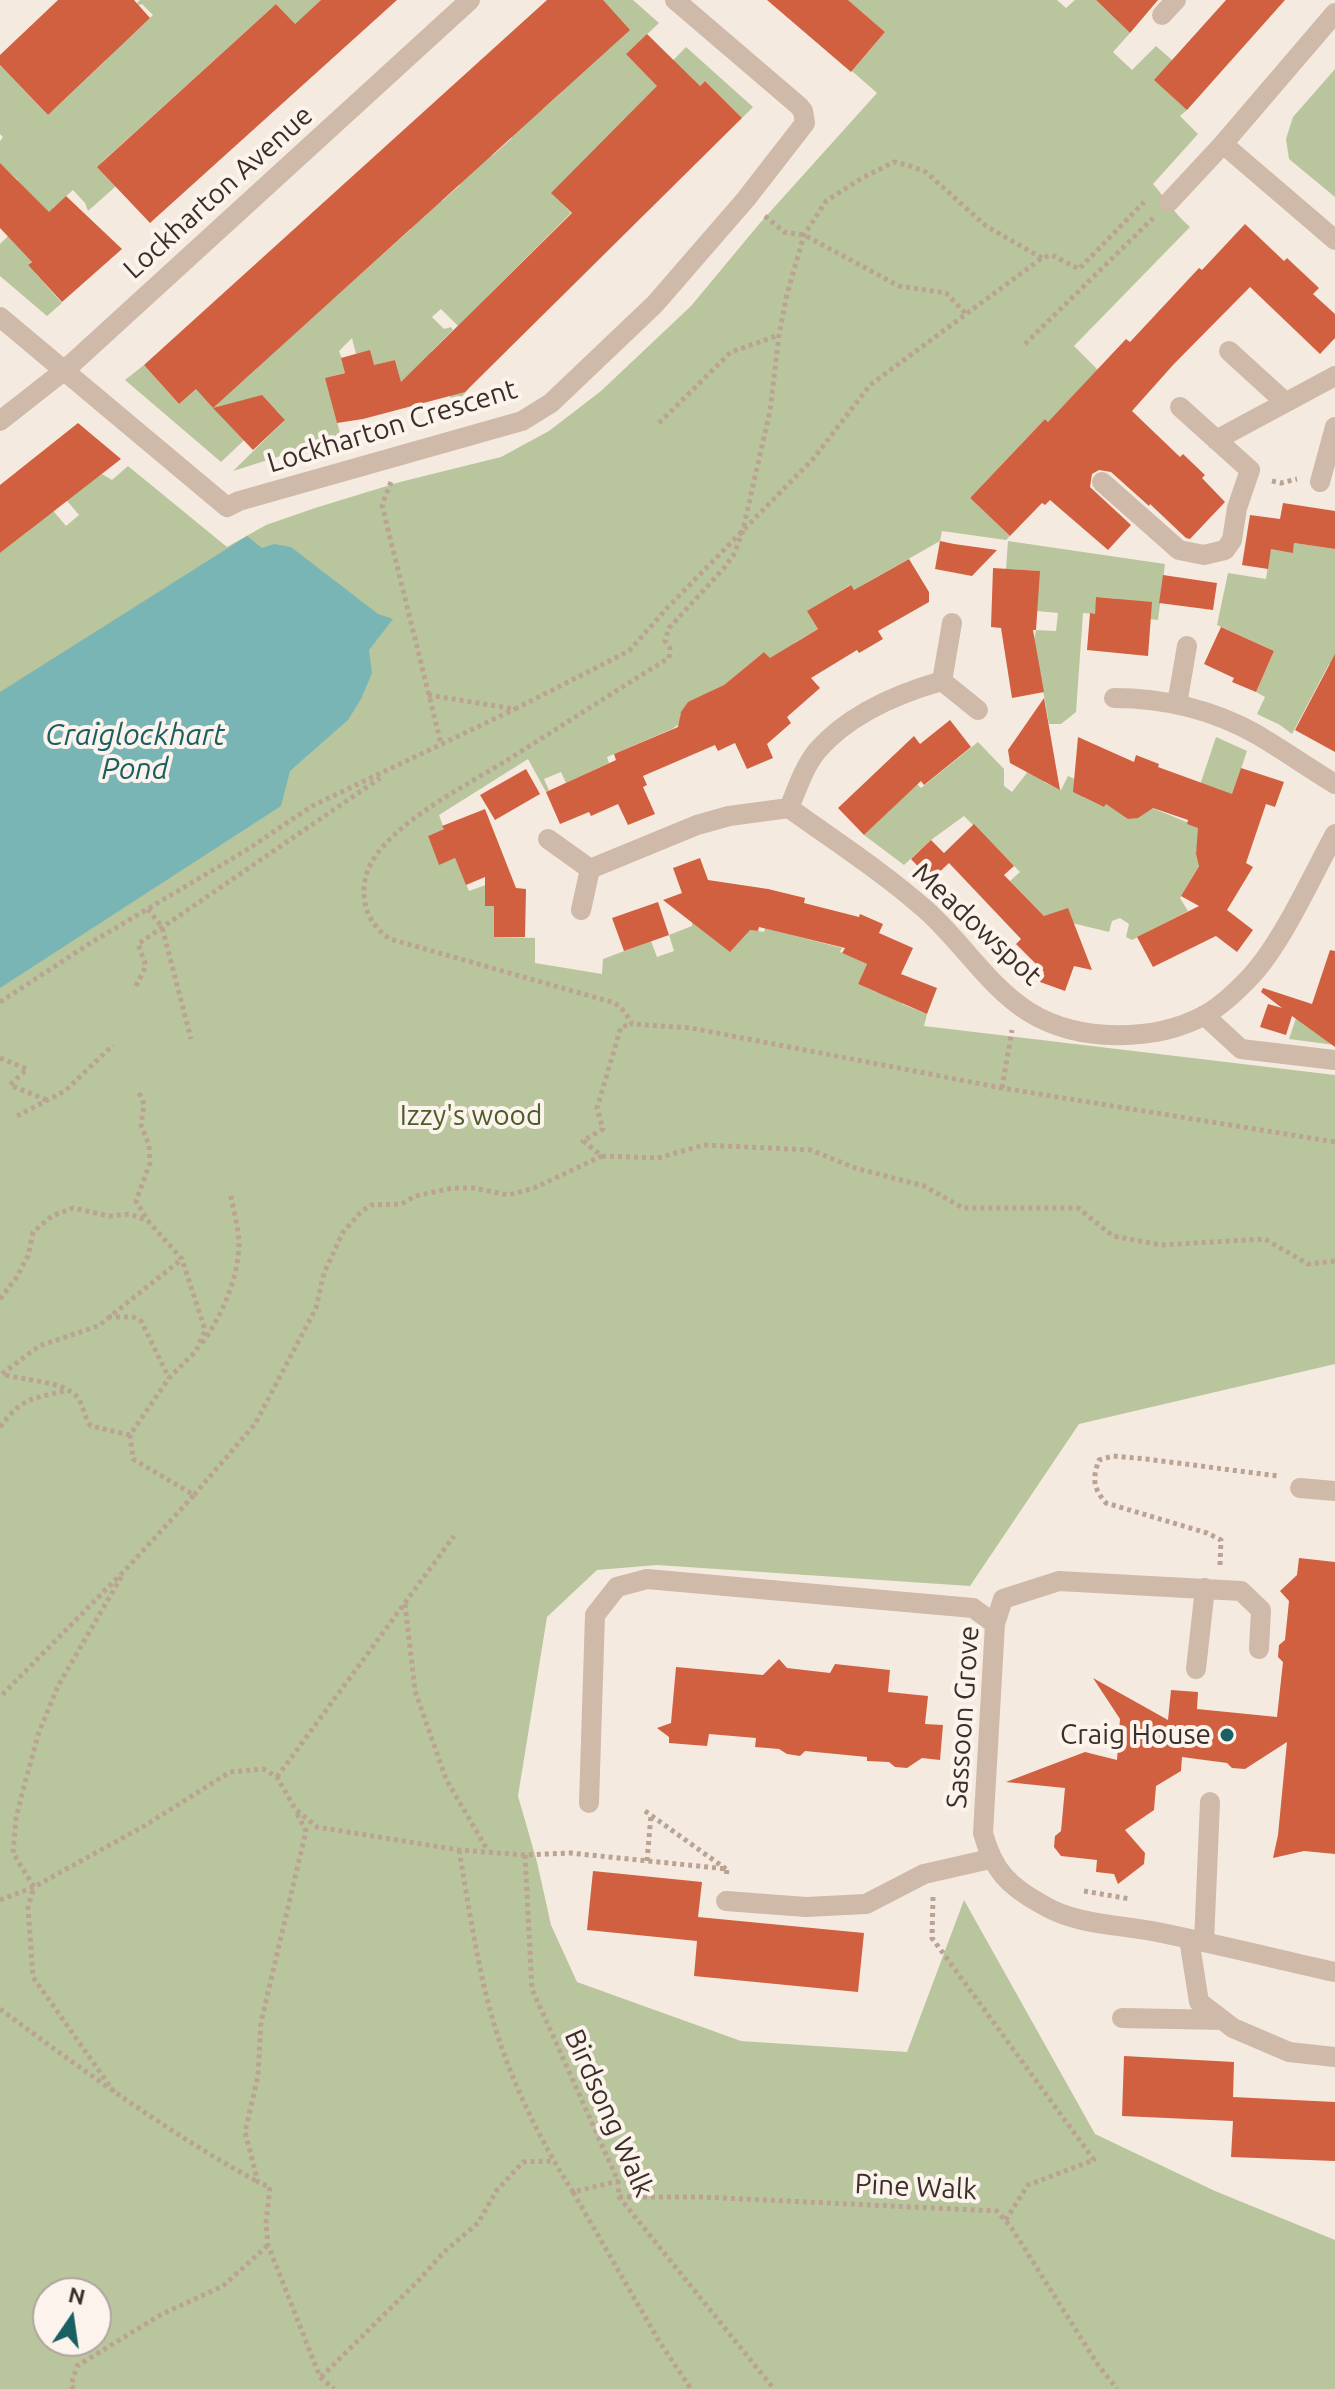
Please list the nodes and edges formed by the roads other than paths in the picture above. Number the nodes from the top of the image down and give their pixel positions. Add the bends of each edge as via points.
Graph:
1 (470, 0) edge
2 (675, 0) edge
3 (1335, 13) edge
4 (1223, 144) junction
5 (1169, 202) road end
6 (1335, 240) edge
7 (0, 317) edge
8 (1229, 351) dead end
9 (65, 370) junction
10 (1335, 376) edge
11 (1285, 402) junction
12 (1180, 407) dead end
13 (0, 421) edge
14 (1335, 427) edge
15 (1216, 440) junction
16 (1102, 482) dead end
17 (1320, 482) road end
18 (952, 623) dead end
19 (1187, 646) dead end
20 (942, 681) junction
21 (1114, 698) dead end
22 (1177, 704) junction
23 (978, 710) dead end
24 (1335, 784) edge
25 (789, 808) junction
26 (1335, 834) edge
27 (548, 839) dead end
28 (590, 869) junction
29 (581, 910) dead end
30 (1204, 1015) junction
31 (1335, 1060) edge
32 (1300, 1488) road end
33 (1335, 1491) edge
34 (1212, 1588) junction
35 (995, 1624) junction
36 (1259, 1649) dead end
37 (1196, 1669) dead end
38 (1210, 1802) dead end
39 (589, 1803) dead end
40 (990, 1859) junction
41 (726, 1901) road end
42 (1196, 1941) junction
43 (1335, 1972) edge
44 (1122, 2018) dead end
45 (1223, 2020) junction
46 (1335, 2057) edge

1 - 9 street, Lockharton Avenue
2 - 9 street, Lockharton Crescent via 803,111 805,123 655,304 551,403 522,421 227,507
3 - 4 street
4 - 5 street
4 - 6 street
7 - 9 street, Lockharton Crescent
8 - 11 street
9 - 13 street, Lockharton Avenue
10 - 11 street
11 - 15 street
12 - 15 street
14 - 17 street
15 - 16 street via 1250,470 1232,540 1212,555 1179,550
18 - 20 street
19 - 22 street
20 - 23 street
20 - 25 street via 882,702 846,726 816,752
21 - 22 street
22 - 24 street via 1246,729
25 - 28 street via 697,825
25 - 30 street, Meadowspot via 911,897 1014,1001 1045,1020 1090,1033 1146,1033
26 - 30 street, Meadowspot via 1262,962
27 - 28 street
28 - 29 street
30 - 31 street via 1241,1049
32 - 33 street
34 - 35 street, Sassoon Grove via 1059,1581 1003,1599
34 - 36 street, Sassoon Grove via 1241,1591 1261,1610
34 - 37 street
35 - 39 street via 973,1608 647,1579 617,1587 595,1615
35 - 40 street, Sassoon Grove via 983,1833
38 - 42 street
40 - 41 street via 924,1874 866,1904 806,1907
40 - 42 street via 1008,1881 1044,1907 1083,1920
42 - 43 street
42 - 45 street via 1199,2002
44 - 45 street
45 - 46 street via 1289,2052

